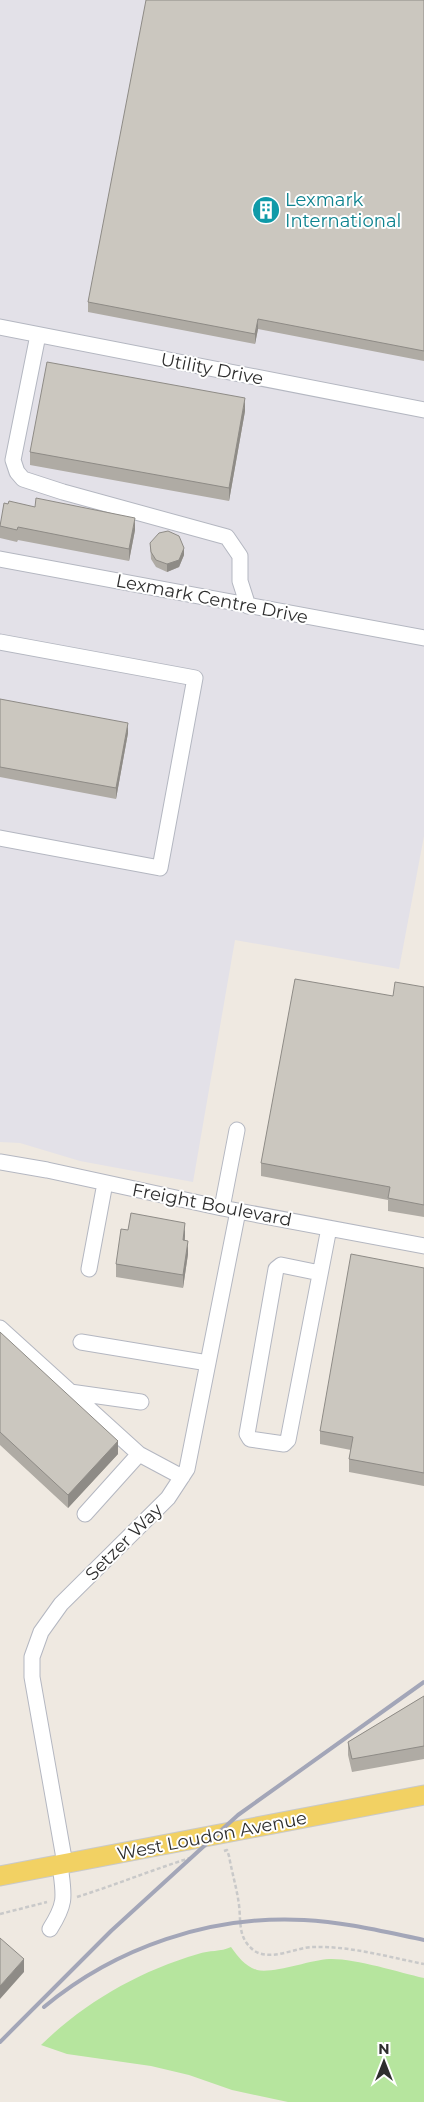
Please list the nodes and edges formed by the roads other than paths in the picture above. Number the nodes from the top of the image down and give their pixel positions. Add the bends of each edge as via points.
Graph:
1 (0, 327) edge
2 (38, 334) junction
3 (424, 410) edge
4 (0, 559) edge
5 (248, 606) junction
6 (424, 638) edge
7 (0, 642) edge
8 (0, 838) edge
9 (237, 1130) dead end
10 (0, 1162) edge
11 (105, 1183) junction
12 (222, 1208) junction
13 (238, 1211) junction
14 (329, 1228) junction
15 (424, 1246) edge
16 (89, 1269) dead end
17 (320, 1273) junction
18 (0, 1328) edge
19 (81, 1342) dead end
20 (208, 1363) junction
21 (70, 1392) junction
22 (142, 1402) dead end
23 (139, 1454) junction
24 (182, 1477) junction
25 (85, 1514) dead end
26 (424, 1795) edge
27 (63, 1865) junction
28 (0, 1876) edge
29 (50, 1929) dead end

1 - 2 lane, Utility Drive
2 - 3 lane, Utility Drive
2 - 5 lane via 13,460 17,472 23,478 63,492 227,537 240,556 240,581
4 - 5 lane, Lexmark Centre Drive
5 - 6 lane, Lexmark Centre Drive
7 - 8 lane via 195,678 160,868
9 - 12 lane
10 - 11 lane, Freight Boulevard
11 - 12 lane, Freight Boulevard
11 - 16 lane
12 - 13 lane, Freight Boulevard
13 - 14 lane, Freight Boulevard
13 - 20 lane, Setzer Way
14 - 15 lane, Freight Boulevard
14 - 17 lane
17 - 17 lane via 288,1440 284,1444 250,1439 247,1434 276,1269 281,1265
18 - 21 lane
19 - 20 lane
20 - 24 lane, Setzer Way via 194,1441
21 - 22 lane
21 - 23 lane
23 - 24 lane
23 - 25 lane
24 - 27 lane, Setzer Way via 168,1498 61,1604 41,1632 32,1657 32,1677
26 - 27 main road, West Loudon Avenue
27 - 28 main road, West Loudon Avenue
27 - 29 lane, Setzer Way via 65,1899

